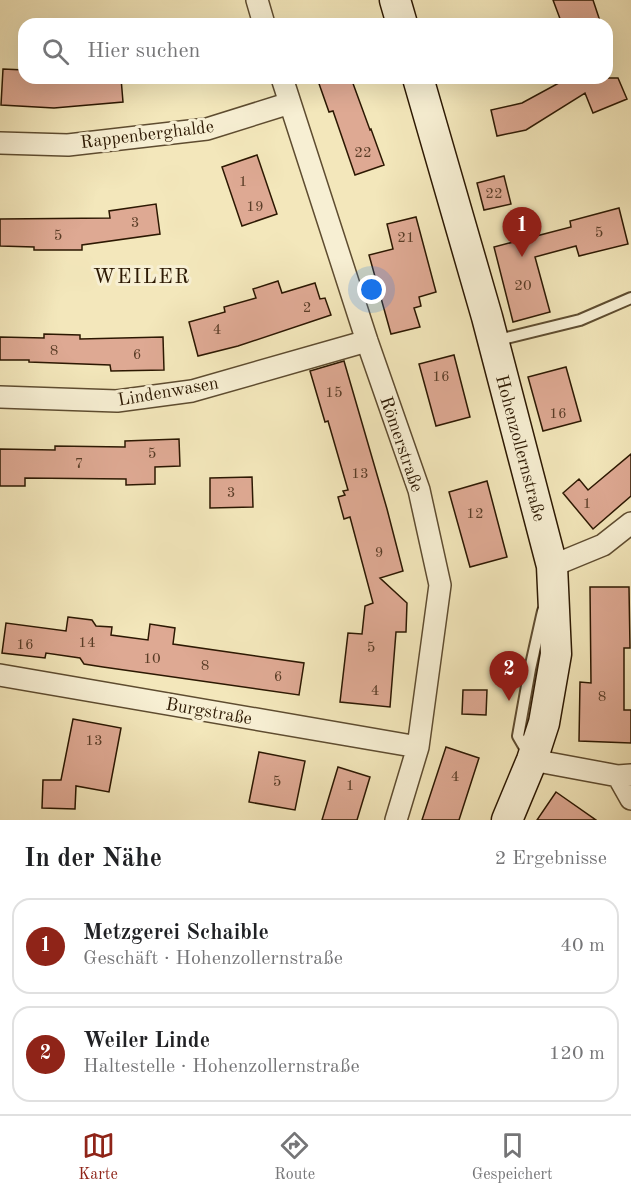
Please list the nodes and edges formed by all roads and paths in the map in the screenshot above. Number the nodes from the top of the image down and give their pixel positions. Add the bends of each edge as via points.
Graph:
1 (256, 0) edge
2 (395, 0) edge
3 (262, 18) edge
4 (400, 18) edge
5 (284, 84) edge
6 (420, 84) edge
7 (290, 103) junction
8 (0, 143) edge
9 (631, 298) edge
10 (367, 341) junction
11 (492, 341) junction
12 (0, 397) edge
13 (631, 523) edge
14 (552, 566) junction
15 (0, 675) edge
16 (418, 747) junction
17 (532, 760) junction
18 (625, 776) edge
19 (631, 799) edge
20 (396, 820) edge
21 (507, 820) edge

1 - 3 street
2 - 4 main road
5 - 7 street, Römerstraße
6 - 11 main road, Hohenzollernstraße
7 - 8 street, Rappenberghalde via 207,129 68,144
7 - 10 street, Römerstraße
9 - 11 lane via 580,320
10 - 12 street, Lindenwasen via 192,390 117,401
10 - 16 street, Römerstraße via 419,490 440,585
11 - 14 main road, Hohenzollernstraße
13 - 14 street via 603,545
14 - 17 main road, Hohenzollernstraße via 556,654 544,723
15 - 16 street, Burgstraße
16 - 20 street, Römerstraße
17 - 18 street
17 - 21 main road, Hohenzollernstraße
18 - 19 street

